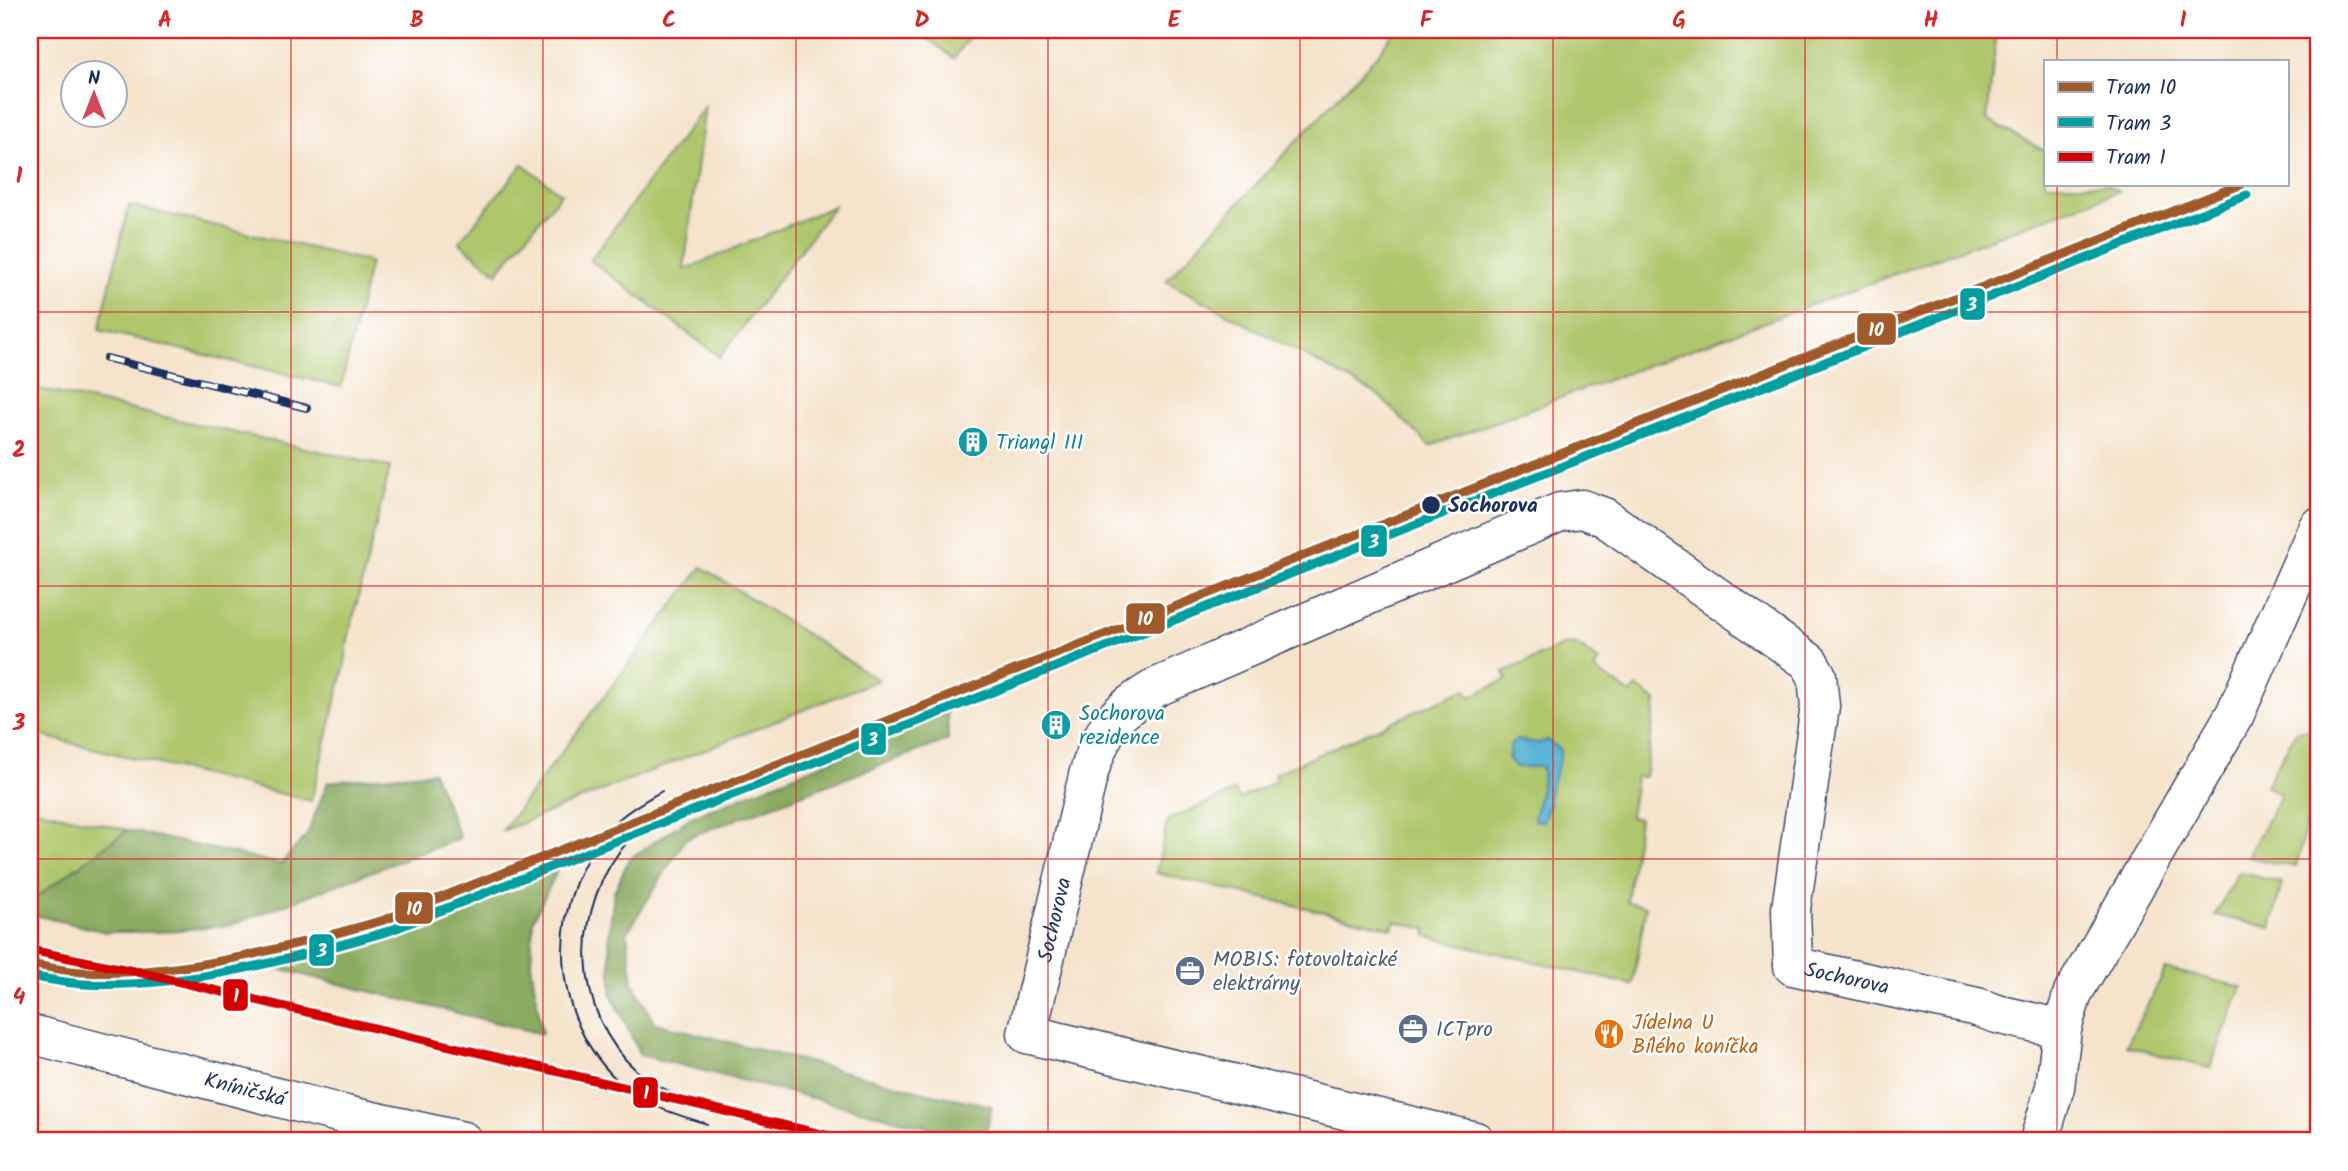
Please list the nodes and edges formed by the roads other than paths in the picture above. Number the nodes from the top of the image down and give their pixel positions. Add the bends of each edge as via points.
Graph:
1 (2318, 527) edge
2 (2062, 1029) junction
3 (30, 1034) edge
4 (346, 1115) junction
5 (375, 1141) edge
6 (463, 1141) edge
7 (1475, 1141) edge
8 (2039, 1141) edge

1 - 2 street via 2235,715 2073,993
2 - 7 street, Sochorova via 1793,966 1791,909 1820,706 1817,676 1809,662 1604,517 1582,509 1560,512 1157,687 1111,721 1089,772 1027,1034
2 - 8 street via 2055,1087
3 - 4 street, Kníničská
4 - 5 street
4 - 6 street, Kníničská

